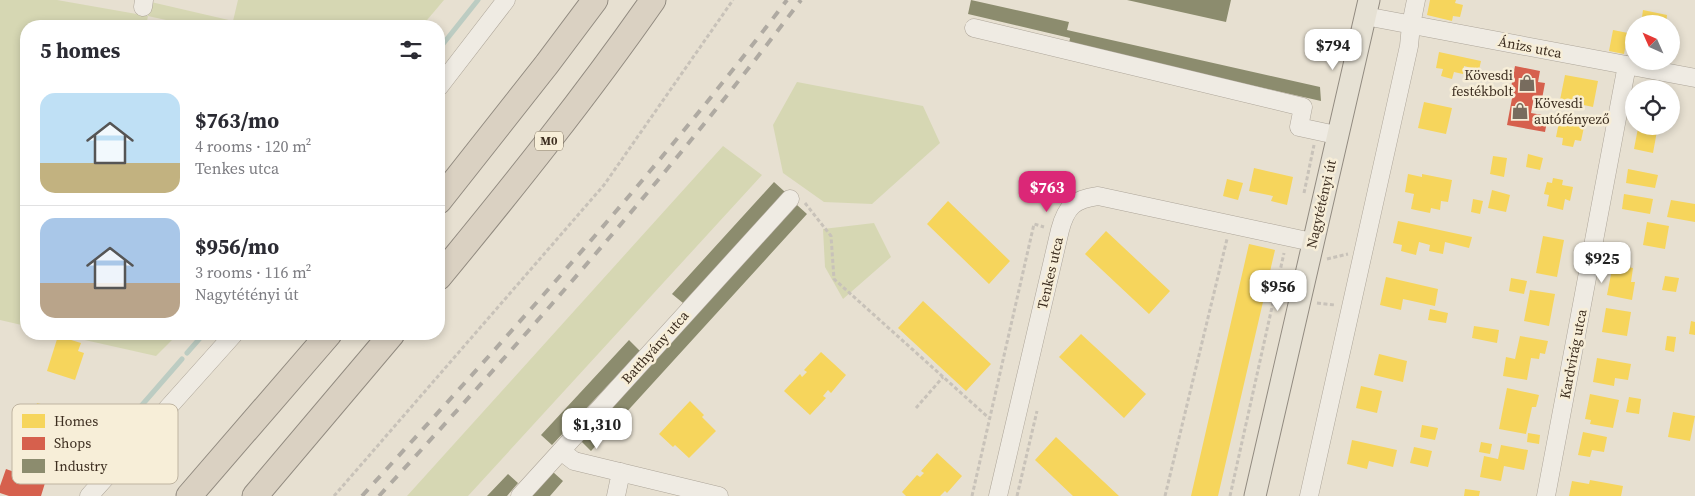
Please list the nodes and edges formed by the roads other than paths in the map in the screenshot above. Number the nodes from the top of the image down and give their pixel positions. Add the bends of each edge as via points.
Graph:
1 (506, 0) edge
2 (595, 0) edge
3 (653, 0) edge
4 (1416, 0) edge
5 (1367, 8) edge
6 (1411, 25) junction
7 (974, 28) dead end
8 (1625, 66) edge
9 (1626, 70) edge
10 (1650, 70) edge
11 (1695, 78) edge
12 (445, 79) edge
13 (1327, 133) junction
14 (445, 193) edge
15 (790, 199) road end
16 (1312, 242) junction
17 (445, 270) edge
18 (229, 340) edge
19 (324, 340) edge
20 (387, 340) edge
21 (171, 404) edge
22 (561, 450) junction
23 (621, 472) junction
24 (100, 484) edge
25 (89, 496) edge
26 (189, 496) edge
27 (255, 496) edge
28 (520, 496) edge
29 (616, 496) edge
30 (719, 496) edge
31 (998, 496) edge
32 (1255, 496) edge
33 (1309, 496) edge
34 (1546, 496) edge

1 - 12 street
2 - 14 highway
3 - 17 highway, M0 via 552,136
4 - 6 street
5 - 6 street, Ánizs utca
5 - 13 main road, Nagytétényi út
6 - 8 street, Ánizs utca
6 - 33 street
7 - 13 street via 1303,107 1299,127
9 - 34 street, Kardvirág utca
10 - 11 street, Ánizs utca
13 - 16 main road, Nagytétényi út
15 - 22 street, Batthyány utca
16 - 31 street, Tenkes utca via 1098,196 1084,198 1072,205 1060,230
16 - 32 main road, Nagytétényi út
18 - 21 street
19 - 26 highway
20 - 27 highway
22 - 23 street via 574,461
22 - 28 street, Batthyány utca
23 - 29 street
23 - 30 street
24 - 25 street

